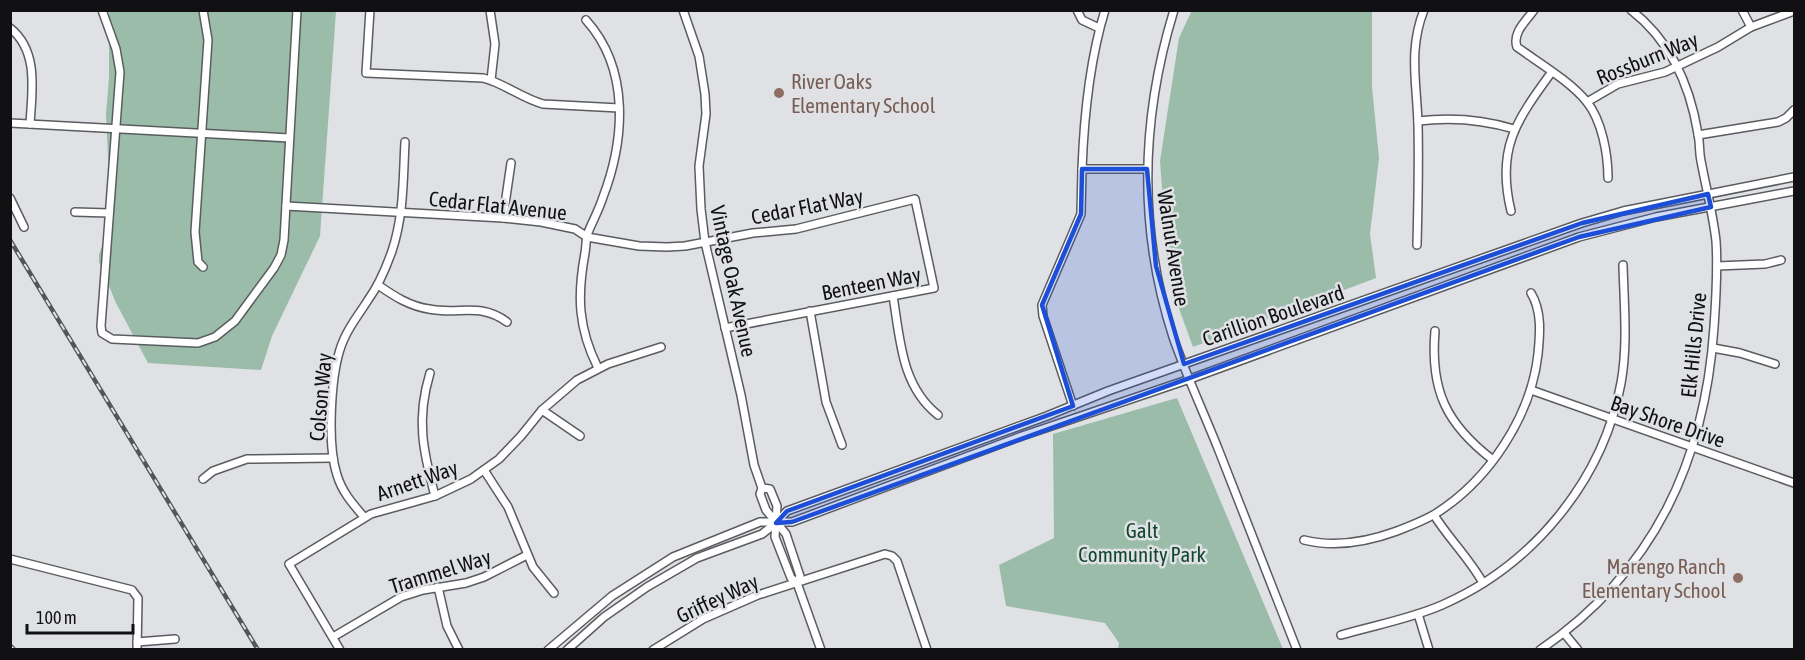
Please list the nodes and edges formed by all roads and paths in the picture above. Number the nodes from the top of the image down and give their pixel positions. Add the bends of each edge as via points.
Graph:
1 (102, 10) edge
2 (203, 10) edge
3 (297, 10) edge
4 (370, 10) edge
5 (490, 10) edge
6 (683, 10) edge
7 (1077, 10) edge
8 (1105, 10) edge
9 (1174, 10) edge
10 (1424, 10) edge
11 (1534, 10) edge
12 (1631, 10) edge
13 (1742, 10) edge
14 (1794, 11) edge
15 (586, 20) dead end
16 (1751, 27) junction
17 (10, 28) edge
18 (1099, 28) junction
19 (1678, 65) junction
20 (1551, 73) junction
21 (491, 80) junction
22 (1587, 102) junction
23 (619, 108) junction
24 (1794, 110) edge
25 (1418, 121) junction
26 (10, 123) edge
27 (30, 124) junction
28 (115, 129) junction
29 (1514, 129) junction
30 (202, 134) junction
31 (1698, 135) junction
32 (290, 138) junction
33 (405, 142) dead end
34 (511, 163) dead end
35 (1082, 169) junction
36 (1147, 169) junction
37 (1794, 177) edge
38 (1608, 178) dead end
39 (1794, 191) edge
40 (1708, 194) junction
41 (10, 198) edge
42 (915, 199) joint
43 (286, 206) junction
44 (1711, 207) junction
45 (1511, 211) dead end
46 (75, 212) dead end
47 (109, 213) junction
48 (402, 213) junction
49 (503, 218) junction
50 (24, 227) dead end
51 (587, 237) junction
52 (705, 242) junction
53 (1417, 245) dead end
54 (1781, 260) dead end
55 (1623, 265) dead end
56 (1717, 266) junction
57 (203, 267) dead end
58 (378, 285) junction
59 (1531, 292) dead end
60 (893, 296) junction
61 (810, 311) junction
62 (507, 322) dead end
63 (725, 328) junction
64 (1435, 331) dead end
65 (661, 347) dead end
66 (1713, 348) junction
67 (1184, 364) junction
68 (1775, 364) dead end
69 (598, 368) junction
70 (430, 374) dead end
71 (1190, 379) junction
72 (1531, 390) junction
73 (1073, 406) junction
74 (542, 410) junction
75 (938, 415) dead end
76 (1612, 419) junction
77 (580, 436) dead end
78 (842, 445) dead end
79 (1693, 446) junction
80 (333, 458) junction
81 (1493, 460) junction
82 (484, 470) junction
83 (203, 479) dead end
84 (1794, 483) edge
85 (762, 488) junction
86 (435, 496) junction
87 (1434, 515) junction
88 (364, 517) junction
89 (776, 523) junction
90 (1304, 540) dead end
91 (527, 555) junction
92 (10, 559) edge
93 (797, 583) junction
94 (1483, 583) junction
95 (438, 587) junction
96 (554, 594) dead end
97 (1418, 614) junction
98 (1564, 633) junction
99 (1341, 635) dead end
100 (333, 637) junction
101 (175, 639) dead end
102 (137, 646) edge
103 (340, 650) edge
104 (459, 650) edge
105 (548, 650) edge
106 (567, 650) edge
107 (653, 650) edge
108 (821, 650) edge
109 (927, 650) edge
110 (1297, 650) edge
111 (1429, 650) edge
112 (1540, 650) edge
113 (1578, 650) edge

1 - 28 street via 120,72
2 - 30 street via 208,40
3 - 32 street
4 - 21 street via 366,74
5 - 21 street via 495,44
6 - 52 street, Vintage Oak Avenue via 699,56 705,94 699,174
7 - 18 street via 1082,20
8 - 18 street
9 - 36 street, Walnut Avenue via 1156,80
10 - 25 street via 1413,57
11 - 20 street via 1515,41 1517,47
12 - 19 street, Elk Hills Drive via 1659,37
13 - 16 street
14 - 16 street, Rossburn Way
15 - 23 street via 612,60
16 - 19 street, Rossburn Way
17 - 27 street via 26,47 31,64
18 - 35 street via 1084,114
19 - 22 street, Rossburn Way via 1618,84
19 - 31 street, Elk Hills Drive
20 - 22 street
20 - 29 street
21 - 23 street via 543,104
22 - 38 street via 1605,148
23 - 51 street via 613,166
24 - 31 street via 1778,122
25 - 29 street via 1461,118
25 - 53 street
26 - 27 street
27 - 28 street
28 - 30 street
28 - 47 street
29 - 45 street via 1505,183
30 - 32 street
30 - 57 street via 195,232 198,261
31 - 40 street, Elk Hills Drive
32 - 43 street
33 - 48 street, Colson Way
34 - 49 street
35 - 36 street
35 - 73 street via 1081,214 1042,305
36 - 67 street, Walnut Avenue via 1155,266
37 - 40 street, Carillion Boulevard
39 - 44 street, Carillion Boulevard
40 - 44 street, Elk Hills Drive
40 - 67 street, Carillion Boulevard via 1582,223
41 - 50 street
42 - 52 street, Cedar Flat Way via 796,229
42 - 60 street, Benteen Way via 934,288
43 - 47 street via 281,255 274,268 235,321 216,337 198,343 112,339 102,333
43 - 48 street, Cedar Flat Avenue
44 - 56 street, Elk Hills Drive
44 - 71 street, Carillion Boulevard via 1579,237
46 - 47 street
48 - 49 street, Cedar Flat Avenue
48 - 58 street, Colson Way
49 - 51 street, Cedar Flat Avenue via 575,229
51 - 52 street, Cedar Flat Avenue via 653,247
51 - 69 street via 579,302 585,335
52 - 63 street, Vintage Oak Avenue
54 - 56 street
55 - 76 street via 1624,363
56 - 66 street, Elk Hills Drive
58 - 62 street via 419,307 443,311 476,309
58 - 80 street, Colson Way via 350,326 338,357
59 - 72 street via 1538,308 1539,329
60 - 61 street, Benteen Way
60 - 75 street via 908,375 921,400
61 - 63 street, Benteen Way
61 - 78 street via 826,402
63 - 85 street, Vintage Oak Avenue
64 - 81 street via 1434,372 1445,406 1467,437
65 - 69 street, Arnett Way
66 - 68 street
66 - 79 street, Elk Hills Drive via 1705,403
67 - 71 street, Walnut Avenue
67 - 73 street, Carillion Boulevard
69 - 74 street, Arnett Way via 568,386
70 - 86 street via 421,430
71 - 89 street, Carillion Boulevard via 1014,439 792,522
71 - 110 street, Walnut Avenue
72 - 76 street, Bay Shore Drive
72 - 81 street via 1515,426
73 - 89 street, Carillion Boulevard via 787,511
74 - 77 street
74 - 82 street, Arnett Way via 512,446
76 - 79 street, Bay Shore Drive
76 - 94 street via 1593,463 1568,504 1529,548
79 - 84 street, Bay Shore Drive
79 - 98 street, Elk Hills Drive via 1673,498 1640,552
80 - 83 street via 247,459 213,471
80 - 88 street, Colson Way via 344,491
81 - 87 street
82 - 86 street, Arnett Way
82 - 91 street via 508,507
85 - 89 street, Vintage Oak Avenue via 760,494 766,510
85 - 89 street, Vintage Oak Avenue via 770,489 777,506
86 - 88 street, Arnett Way
87 - 90 street via 1363,541 1324,544
87 - 94 street
88 - 100 street, Arnett Way via 289,564
89 - 93 street via 775,537 791,578
89 - 105 street, Carillion Boulevard via 760,522 673,557 612,596
89 - 106 street, Carillion Boulevard via 762,534 698,558 647,587 604,617
91 - 95 street, Trammel Way via 484,577
91 - 96 street
92 - 102 street via 132,590 138,598
93 - 107 street, Griffey Way via 703,619
93 - 108 street
93 - 109 street, Griffey Way via 870,558 892,556
94 - 97 street
95 - 100 street, Trammel Way via 391,602
95 - 104 street via 447,626
97 - 99 street
97 - 111 street
98 - 112 street, Elk Hills Drive
98 - 113 street
100 - 103 street
101 - 102 street

